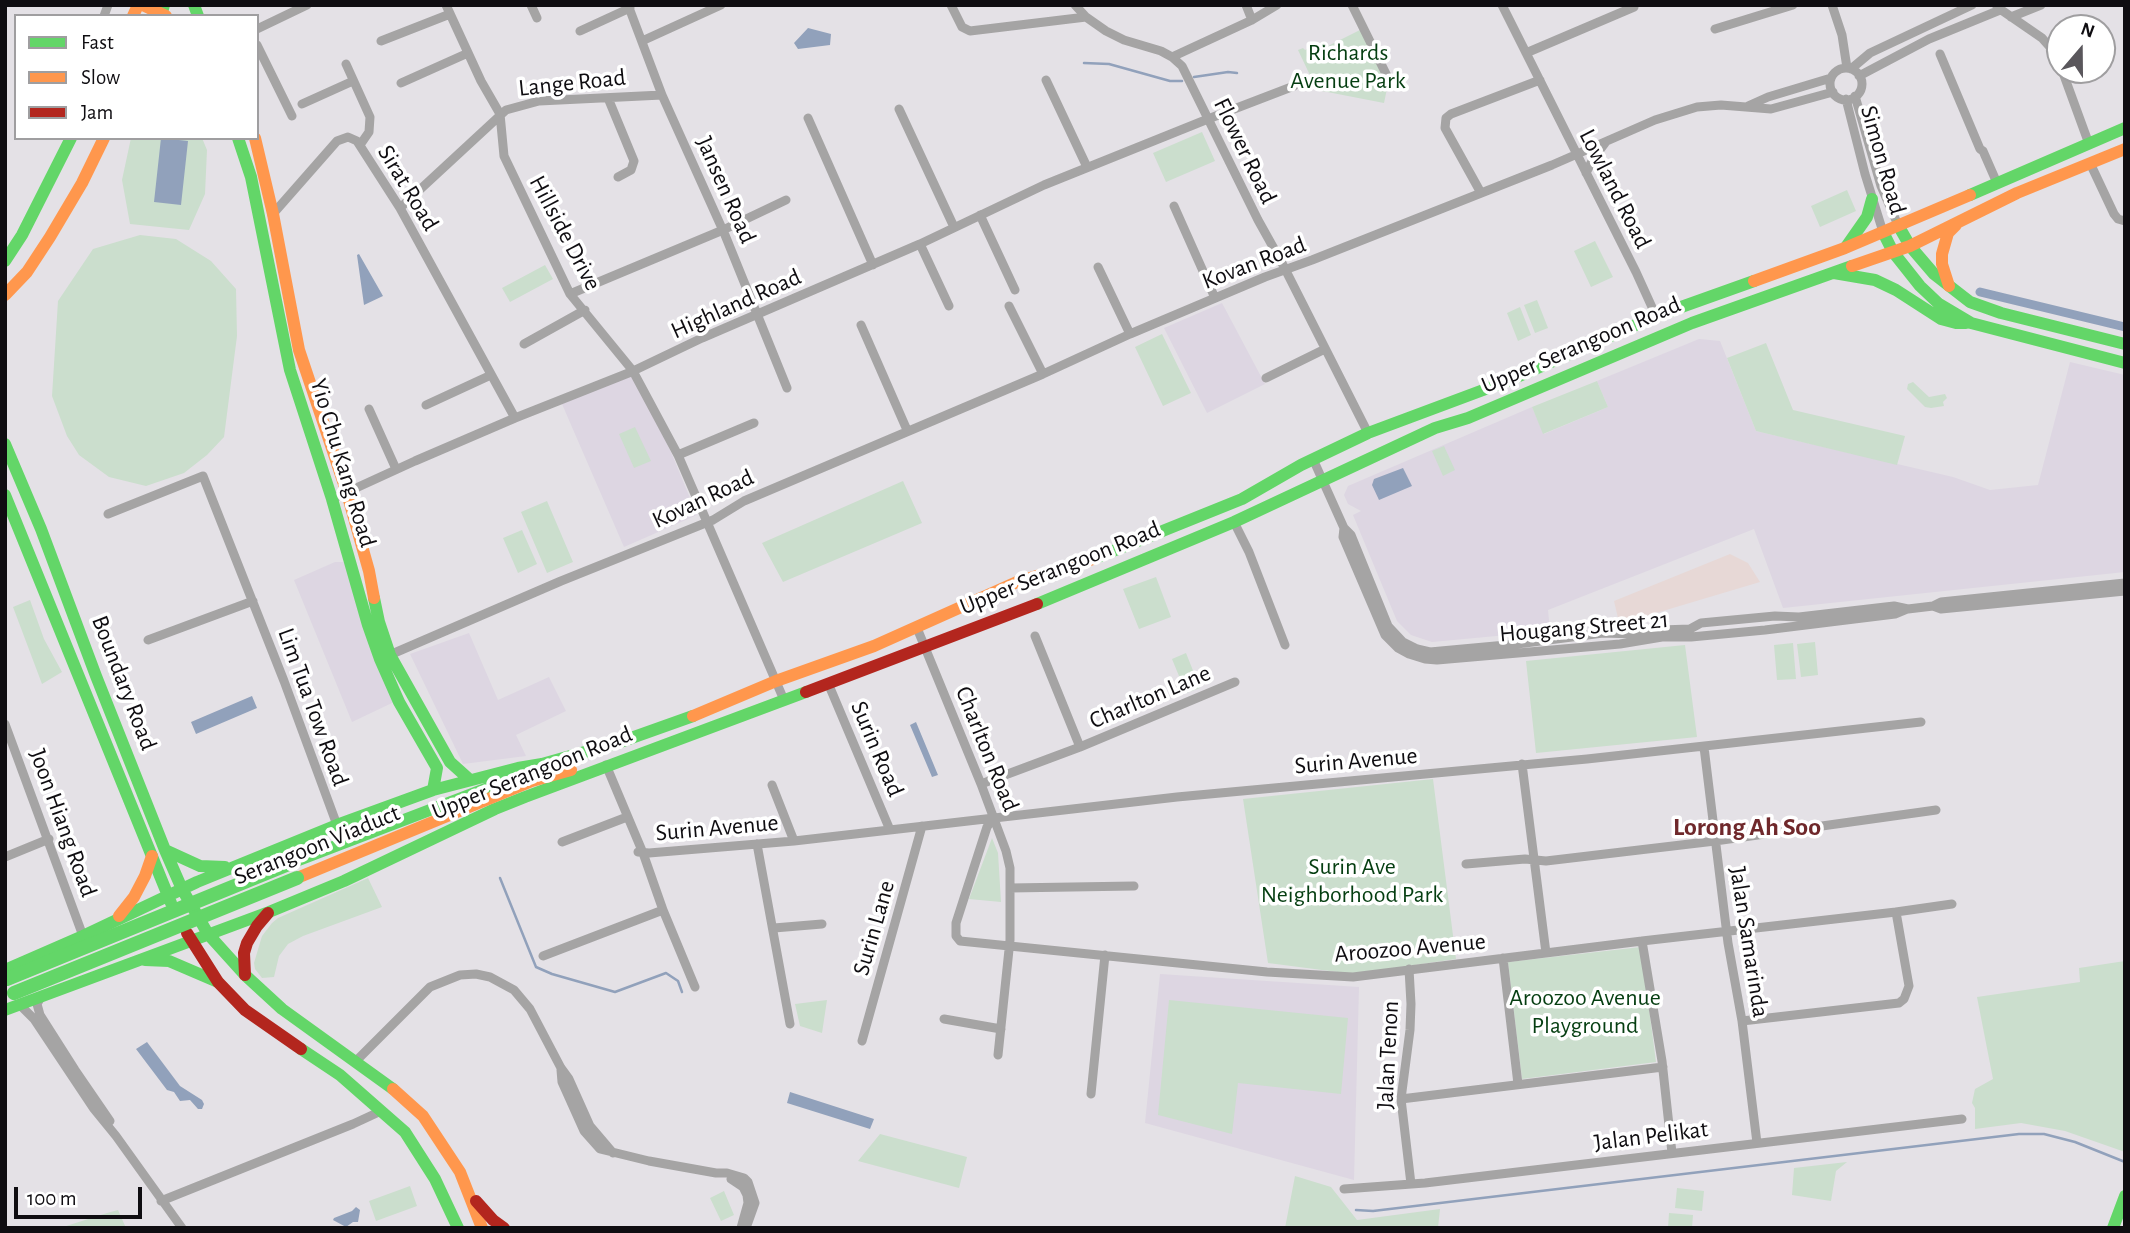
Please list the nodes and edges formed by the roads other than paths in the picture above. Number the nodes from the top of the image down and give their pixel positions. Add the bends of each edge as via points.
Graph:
1 (143, 5) edge
2 (307, 5) edge
3 (531, 5) edge
4 (721, 5) edge
5 (951, 5) edge
6 (1075, 5) edge
7 (1246, 5) edge
8 (1277, 5) edge
9 (1352, 5) edge
10 (1502, 5) edge
11 (1793, 5) edge
12 (1832, 5) edge
13 (1972, 5) edge
14 (2041, 5) edge
15 (629, 7) edge
16 (1998, 7) edge
17 (1634, 8) dead end
18 (448, 9) edge
19 (163, 13) edge
20 (1086, 17) junction
21 (2011, 17) junction
22 (537, 18) dead end
23 (1252, 20) junction
24 (259, 28) edge
25 (1715, 29) dead end
26 (580, 31) dead end
27 (381, 41) dead end
28 (642, 41) junction
29 (2046, 42) edge
30 (259, 49) edge
31 (1845, 50) junction
32 (468, 53) junction
33 (1526, 53) junction
34 (1940, 54) dead end
35 (1172, 57) junction
36 (1864, 57) junction
37 (346, 64) dead end
38 (1849, 69) junction
39 (1859, 76) junction
40 (1831, 78) junction
41 (1046, 80) dead end
42 (1540, 80) junction
43 (354, 81) junction
44 (401, 83) dead end
45 (1391, 84) dead end
46 (2067, 84) edge
47 (1294, 86) dead end
48 (1833, 92) junction
49 (662, 95) junction
50 (608, 98) junction
51 (1850, 98) junction
52 (302, 104) dead end
53 (1748, 106) junction
54 (900, 109) dead end
55 (500, 114) junction
56 (292, 116) dead end
57 (808, 118) dead end
58 (1208, 119) junction
59 (2125, 128) edge
60 (70, 140) edge
61 (103, 140) edge
62 (239, 140) edge
63 (255, 140) edge
64 (1606, 141) junction
65 (2089, 144) junction
66 (360, 145) junction
67 (2125, 149) edge
68 (1576, 155) junction
69 (2095, 161) junction
70 (1087, 167) junction
71 (1586, 173) junction
72 (618, 177) dead end
73 (1994, 185) junction
74 (1481, 193) junction
75 (1872, 199) junction
76 (786, 200) dead end
77 (1174, 206) dead end
78 (400, 208) junction
79 (272, 214) junction
80 (979, 215) junction
81 (1961, 220) junction
82 (2124, 221) edge
83 (1898, 225) junction
84 (260, 226) junction
85 (954, 227) junction
86 (723, 230) junction
87 (1883, 232) junction
88 (920, 244) junction
89 (1910, 246) junction
90 (1845, 248) junction
91 (1894, 252) junction
92 (5, 261) edge
93 (873, 265) junction
94 (1098, 267) dead end
95 (1285, 270) junction
96 (1829, 273) junction
97 (1949, 286) junction
98 (1015, 290) dead end
99 (570, 294) junction
100 (5, 295) edge
101 (1215, 298) junction
102 (949, 306) dead end
103 (1009, 306) dead end
104 (585, 310) junction
105 (759, 314) junction
106 (1656, 316) junction
107 (1971, 323) junction
108 (860, 325) dead end
109 (1130, 334) junction
110 (524, 344) dead end
111 (2125, 344) edge
112 (1325, 349) junction
113 (2125, 363) edge
114 (633, 371) junction
115 (1043, 374) junction
116 (491, 375) junction
117 (1266, 378) dead end
118 (787, 388) dead end
119 (426, 405) dead end
120 (369, 409) dead end
121 (515, 418) junction
122 (754, 423) dead end
123 (907, 430) junction
124 (1368, 433) junction
125 (5, 444) edge
126 (678, 455) junction
127 (1313, 459) junction
128 (397, 469) junction
129 (1323, 480) junction
130 (347, 493) junction
131 (5, 495) edge
132 (332, 499) junction
133 (107, 514) dead end
134 (709, 522) junction
135 (1234, 522) junction
136 (2125, 583) edge
137 (2125, 591) edge
138 (253, 601) junction
139 (1933, 606) junction
140 (917, 628) junction
141 (1035, 636) dead end
142 (148, 640) dead end
143 (1285, 645) dead end
144 (925, 648) junction
145 (385, 657) junction
146 (776, 681) junction
147 (1235, 682) dead end
148 (828, 683) junction
149 (784, 699) junction
150 (1921, 722) dead end
151 (5, 724) edge
152 (1080, 747) junction
153 (1704, 747) junction
154 (650, 750) junction
155 (450, 762) junction
156 (542, 764) junction
157 (1522, 764) junction
158 (604, 766) junction
159 (437, 768) junction
160 (470, 780) junction
161 (981, 784) junction
162 (772, 785) dead end
163 (433, 790) junction
164 (1936, 810) dead end
165 (626, 817) junction
166 (993, 818) junction
167 (337, 825) junction
168 (922, 826) junction
169 (890, 830) junction
170 (49, 839) junction
171 (794, 841) junction
172 (1715, 841) junction
173 (562, 842) dead end
174 (757, 844) junction
175 (640, 852) junction
176 (158, 853) junction
177 (5, 857) edge
178 (1534, 860) junction
179 (1466, 864) dead end
180 (233, 867) junction
181 (1134, 886) dead end
182 (1010, 888) junction
183 (182, 889) junction
184 (168, 896) junction
185 (1952, 904) dead end
186 (663, 910) junction
187 (269, 912) junction
188 (1896, 912) junction
189 (117, 919) junction
190 (822, 924) dead end
191 (774, 928) junction
192 (1726, 932) junction
193 (208, 934) junction
194 (83, 936) junction
195 (191, 940) junction
196 (1642, 941) junction
197 (1010, 946) junction
198 (1546, 953) junction
199 (1105, 955) junction
200 (543, 956) dead end
201 (1503, 958) junction
202 (133, 961) junction
203 (5, 970) edge
204 (1409, 970) junction
205 (245, 975) junction
206 (5, 980) edge
207 (218, 982) junction
208 (695, 987) dead end
209 (43, 995) junction
210 (5, 997) edge
211 (20, 1004) junction
212 (5, 1010) edge
213 (944, 1020) dead end
214 (1742, 1021) junction
215 (790, 1024) dead end
216 (1001, 1029) junction
217 (862, 1041) dead end
218 (998, 1055) dead end
219 (355, 1062) junction
220 (1663, 1067) junction
221 (75, 1070) junction
222 (1518, 1084) junction
223 (1091, 1094) dead end
224 (1401, 1099) junction
225 (381, 1111) junction
226 (97, 1113) junction
227 (1962, 1119) dead end
228 (116, 1136) junction
229 (1757, 1143) junction
230 (1672, 1153) junction
231 (460, 1172) junction
232 (716, 1173) junction
233 (1411, 1184) junction
234 (1344, 1189) dead end
235 (2125, 1196) edge
236 (161, 1200) junction
237 (2125, 1220) edge
238 (182, 1228) edge
239 (458, 1228) edge
240 (482, 1228) edge
241 (504, 1228) edge
242 (741, 1228) edge
243 (746, 1228) edge
244 (2113, 1228) edge
245 (2122, 1228) edge

1 - 19 main road
2 - 24 street
3 - 22 street
4 - 28 street
5 - 20 street via 961,27 970,31
6 - 20 street
7 - 23 street
8 - 23 street
9 - 45 street
10 - 33 street, Lowland Road
11 - 25 street
12 - 31 street
13 - 36 street
14 - 21 street
15 - 26 street, Jansen Road
15 - 28 street, Jansen Road
16 - 21 street
16 - 39 street
17 - 33 street
18 - 27 street, Hillside Drive
18 - 32 street, Hillside Drive
20 - 35 street via 1116,36
21 - 29 street
23 - 35 street
28 - 49 street, Jansen Road
30 - 56 street
31 - 36 street via 1853,57
31 - 38 street
32 - 44 street
32 - 55 street, Hillside Drive
33 - 42 street, Lowland Road
34 - 73 street
35 - 58 street, Flower Road via 1185,71
36 - 38 street
37 - 43 street
38 - 39 street
38 - 40 street via 1839,69
39 - 51 street via 1861,88
40 - 48 street
40 - 53 street, Kovan Road
41 - 70 street
42 - 68 street, Lowland Road
42 - 74 street via 1451,114 1445,121
43 - 52 street
43 - 66 street via 371,122
46 - 65 street
47 - 58 street, Highland Road
48 - 51 street
48 - 53 street, Kovan Road via 1770,109
49 - 50 street, Lange Road
49 - 86 street, Jansen Road
50 - 55 street, Lange Road via 539,102
50 - 72 street via 634,161 631,170
51 - 75 street, Simon Road
51 - 83 street, Simon Road
53 - 64 street, Kovan Road via 1686,109
54 - 85 street
55 - 78 street, Lange Road
55 - 99 street, Hillside Drive via 504,156
57 - 93 street
58 - 70 street, Highland Road
58 - 95 street, Flower Road
59 - 65 main road, Upper Serangoon Road
60 - 92 main road
61 - 100 main road via 50,237
62 - 84 main road, Yio Chu Kang Road
63 - 79 main road, Yio Chu Kang Road
64 - 68 street, Kovan Road
64 - 71 street
65 - 73 main road, Upper Serangoon Road
66 - 78 street, Sirat Road
66 - 79 street, Sirat Road via 348,137 337,141
67 - 69 main road, Upper Serangoon Road
68 - 71 street, Lowland Road
68 - 74 street, Kovan Road
69 - 81 main road, Upper Serangoon Road
69 - 82 street
70 - 80 street, Highland Road
71 - 106 street, Lowland Road
73 - 83 main road, Upper Serangoon Road
74 - 95 street, Kovan Road
75 - 87 street, Simon Road
75 - 90 main road via 1867,217
76 - 86 street
77 - 101 street
78 - 116 street, Sirat Road
79 - 84 street, Sirat Road
79 - 130 main road, Yio Chu Kang Road via 299,350
80 - 85 street, Highland Road
80 - 98 street
81 - 89 main road, Upper Serangoon Road
81 - 97 main road via 1948,233 1942,254
83 - 87 main road, Upper Serangoon Road
83 - 89 main road
84 - 132 main road, Yio Chu Kang Road via 288,363
85 - 88 street, Highland Road
86 - 99 street
86 - 105 street, Jansen Road
87 - 90 main road, Upper Serangoon Road
87 - 91 main road
88 - 93 street, Highland Road
88 - 102 street
89 - 91 main road, Upper Serangoon Road
89 - 97 main road
90 - 106 main road, Upper Serangoon Road
91 - 96 main road, Upper Serangoon Road
91 - 107 main road via 1939,304
93 - 105 street, Highland Road
94 - 109 street
95 - 101 street, Kovan Road
95 - 112 street, Flower Road
96 - 107 main road via 1875,280 1941,319
96 - 129 main road, Upper Serangoon Road via 1667,333 1435,428
97 - 111 main road via 1970,302 2001,313
99 - 104 street, Hillside Drive
101 - 109 street, Kovan Road
103 - 115 street
104 - 110 street
104 - 114 street, Hillside Drive
105 - 114 street, Highland Road
105 - 118 street, Jansen Road
106 - 124 main road, Upper Serangoon Road via 1510,380
107 - 113 main road
108 - 123 street
109 - 115 street, Kovan Road
112 - 117 street
112 - 124 street, Flower Road
114 - 121 street, Highland Road
114 - 126 street, Hillside Drive
115 - 123 street, Kovan Road
116 - 119 street
116 - 121 street, Sirat Road
120 - 128 street
121 - 128 street, Highland Road
122 - 126 street
123 - 134 street, Kovan Road via 744,501
124 - 127 main road, Upper Serangoon Road
125 - 176 main road, Boundary Road via 96,676
126 - 134 street, Hillside Drive
127 - 129 street, Hougang Street 21
127 - 140 main road, Upper Serangoon Road via 1212,512 1090,560 1017,582
128 - 130 street, Highland Road
129 - 135 main road, Upper Serangoon Road
129 - 139 street, Hougang Street 21 via 1388,626 1403,642 1430,652 1603,633 1690,629 1701,622
130 - 132 street, Highland Road
130 - 145 main road, Yio Chu Kang Road via 369,571
131 - 176 main road, Boundary Road
132 - 145 main road, Yio Chu Kang Road via 368,625
133 - 138 street, Lim Tua Tow Road via 203,476
134 - 145 street, Kovan Road
134 - 146 street, Hillside Drive
135 - 143 street
135 - 144 main road, Upper Serangoon Road
136 - 139 street, Hougang Street 21
137 - 139 street, Hougang Street 21 via 1941,609
138 - 142 street
138 - 167 street, Lim Tua Tow Road
140 - 144 street, Charlton Road
140 - 146 main road, Upper Serangoon Road
141 - 152 street, Charlton Lane
144 - 148 main road, Upper Serangoon Road
144 - 161 street, Charlton Road
145 - 155 main road, Yio Chu Kang Road
145 - 159 main road, Yio Chu Kang Road via 399,702
146 - 149 street, Hillside Drive
146 - 156 main road, Upper Serangoon Road via 681,721
147 - 152 street, Charlton Lane
148 - 149 main road, Upper Serangoon Road
148 - 169 street, Surin Road
149 - 154 main road, Upper Serangoon Road
150 - 153 street, Surin Avenue
151 - 170 street, Joon Hiang Road
152 - 161 street, Charlton Lane
153 - 157 street, Surin Avenue
153 - 172 street, Jalan Samarinda
154 - 158 main road, Upper Serangoon Road
154 - 210 main road, Serangoon Viaduct, bridge via 532,781
155 - 159 main road via 447,771
155 - 160 main road, Yio Chu Kang Road
156 - 160 main road, Upper Serangoon Road
156 - 206 main road, Serangoon Viaduct, bridge
157 - 166 street, Surin Avenue
157 - 178 street
158 - 165 street
158 - 187 main road, Upper Serangoon Road via 495,809
159 - 163 main road
160 - 163 main road, Upper Serangoon Road
161 - 166 street, Charlton Road
162 - 171 street, Surin Avenue
163 - 167 main road, Upper Serangoon Road
164 - 172 street
165 - 173 street
165 - 175 street
166 - 168 street, Surin Avenue
166 - 182 street, Charlton Road via 1008,860
166 - 197 street, Aroozoo Avenue via 955,932 960,941
167 - 180 main road, Upper Serangoon Road
168 - 169 street, Surin Avenue
168 - 217 street, Surin Lane
169 - 171 street, Surin Avenue
170 - 177 street
170 - 194 street, Joon Hiang Road
171 - 174 street, Surin Avenue
172 - 178 street
172 - 192 street, Jalan Samarinda
174 - 175 street, Surin Avenue
174 - 191 street
175 - 186 street
176 - 180 main road via 200,866
176 - 183 main road, Boundary Road
176 - 184 main road, Boundary Road
176 - 189 main road
178 - 179 street
178 - 198 street
180 - 183 main road, Upper Serangoon Road
181 - 182 street
182 - 197 street, Charlton Road
183 - 184 main road, Upper Serangoon Road
183 - 193 main road, Boundary Road
184 - 189 main road, Upper Serangoon Road
184 - 195 main road, Boundary Road
185 - 188 street, Aroozoo Avenue
186 - 200 street
186 - 208 street
187 - 193 main road, Upper Serangoon Road
187 - 205 main road via 247,943
188 - 192 street, Aroozoo Avenue
188 - 214 street via 1909,986 1899,1003
189 - 194 main road, Upper Serangoon Road
190 - 191 street
191 - 215 street
192 - 196 street, Aroozoo Avenue
192 - 214 street, Jalan Samarinda
193 - 195 main road, Upper Serangoon Road
193 - 205 main road, Boundary Road
194 - 203 main road, Upper Serangoon Road
195 - 202 main road, Upper Serangoon Road
195 - 207 main road, Boundary Road
196 - 198 street, Aroozoo Avenue
196 - 220 street
197 - 199 street, Aroozoo Avenue
197 - 216 street, Charlton Road
198 - 201 street, Aroozoo Avenue
199 - 204 street, Aroozoo Avenue via 1353,977
199 - 223 street
201 - 204 street, Aroozoo Avenue
201 - 222 street
202 - 207 main road via 169,961
202 - 209 main road, Upper Serangoon Road
204 - 224 street, Jalan Tenon via 1410,1030
205 - 219 main road, Boundary Road via 282,1009
207 - 225 main road via 245,1010 340,1075
209 - 211 main road, Upper Serangoon Road
209 - 221 street via 37,1004 40,1015
211 - 212 main road, Upper Serangoon Road
211 - 226 street
213 - 216 street
214 - 229 street, Jalan Samarinda
216 - 218 street, Charlton Road
219 - 231 main road, Boundary Road via 423,1116
219 - 232 street via 430,987 460,975 490,977 514,990 530,1009 561,1068 562,1082 584,1131 600,1149
220 - 222 street
220 - 230 street
221 - 226 street
221 - 228 street
222 - 224 street
224 - 233 street, Jalan Tenon
225 - 236 street
225 - 239 main road via 405,1132 435,1179
226 - 228 street
227 - 229 street, Jalan Pelikat
228 - 236 street
229 - 230 street, Jalan Pelikat
230 - 233 street, Jalan Pelikat
231 - 240 main road
231 - 241 main road via 485,1212
232 - 242 street via 738,1182 747,1195
232 - 243 street via 748,1182 755,1203
233 - 234 street, Jalan Pelikat
235 - 244 main road
236 - 238 street
237 - 245 main road

